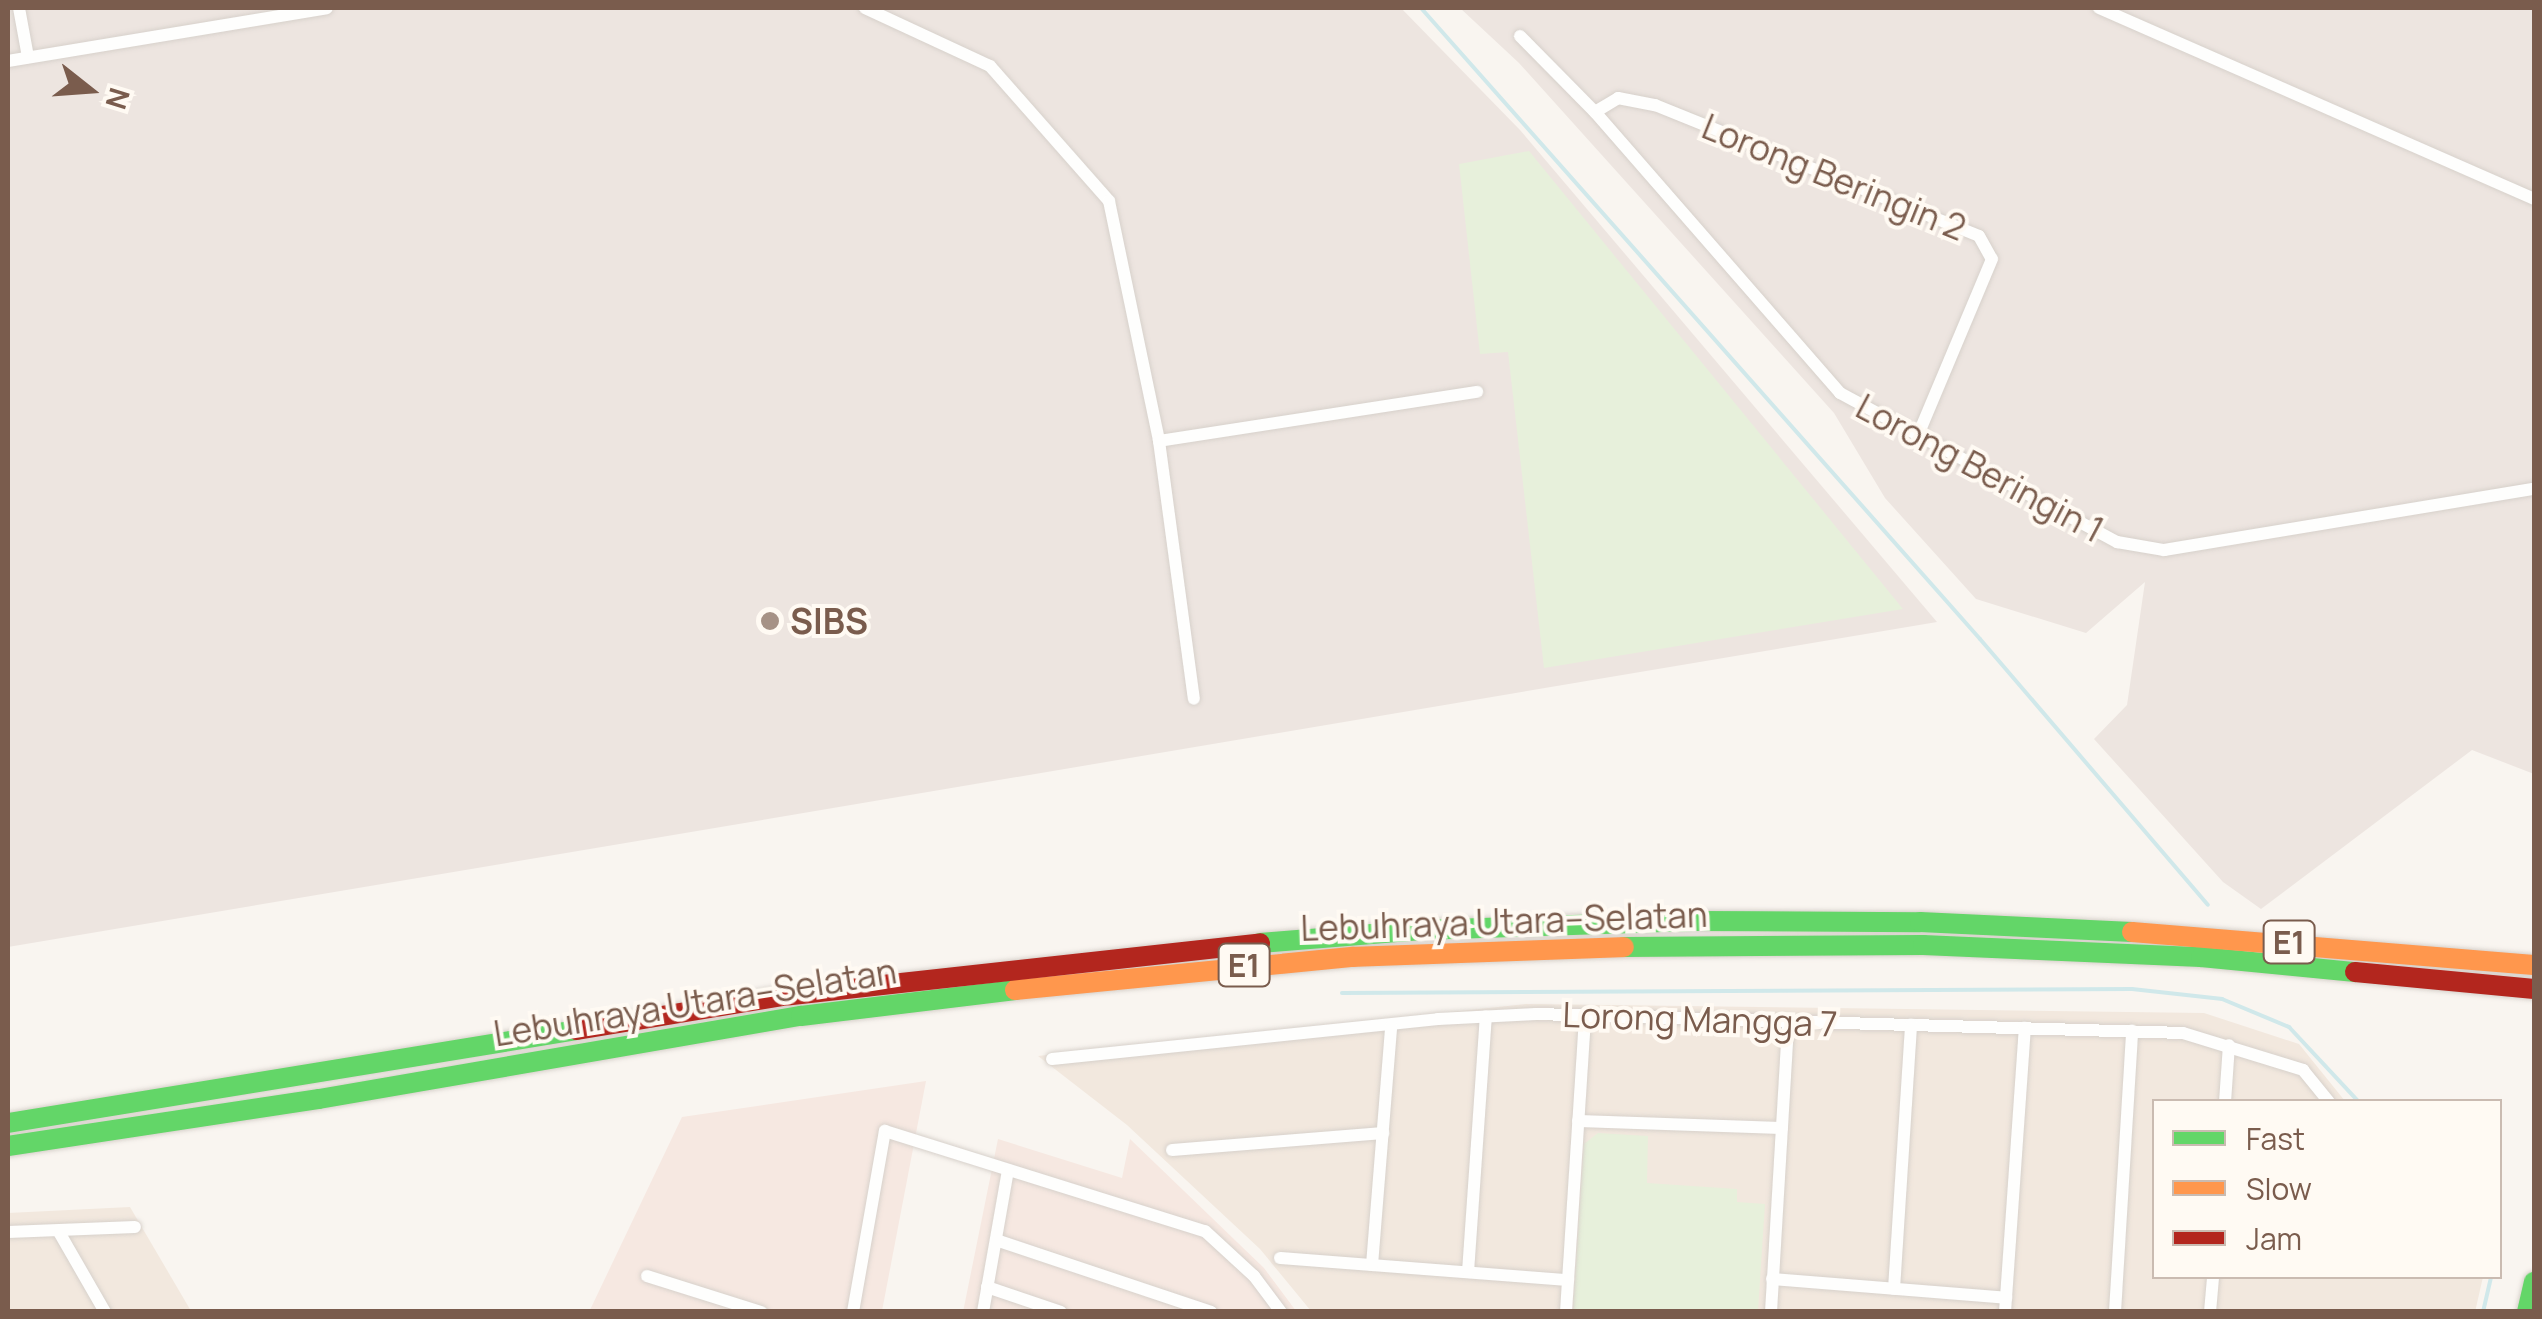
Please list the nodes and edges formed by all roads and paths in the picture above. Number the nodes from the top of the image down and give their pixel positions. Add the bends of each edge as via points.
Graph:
1 (19, 8) edge
2 (326, 8) edge
3 (865, 8) edge
4 (2100, 8) edge
5 (1520, 36) dead end
6 (28, 57) junction
7 (8, 60) edge
8 (1595, 112) junction
9 (2534, 199) edge
10 (1477, 392) dead end
11 (1916, 437) junction
12 (1159, 441) junction
13 (2534, 489) edge
14 (1194, 699) dead end
15 (2534, 965) edge
16 (2534, 989) edge
17 (1584, 1015) junction
18 (1486, 1017) junction
19 (1788, 1022) junction
20 (1911, 1025) junction
21 (1392, 1027) junction
22 (2025, 1028) junction
23 (2132, 1032) junction
24 (2228, 1045) junction
25 (1052, 1059) dead end
26 (2225, 1099) edge
27 (2327, 1099) edge
28 (1578, 1121) junction
29 (8, 1123) edge
30 (1782, 1128) junction
31 (1383, 1133) junction
32 (8, 1146) edge
33 (1172, 1150) dead end
34 (1008, 1170) junction
35 (135, 1227) dead end
36 (8, 1232) edge
37 (59, 1232) junction
38 (996, 1240) junction
39 (1280, 1258) dead end
40 (1372, 1265) junction
41 (1468, 1272) junction
42 (647, 1276) dead end
43 (1772, 1279) junction
44 (2213, 1279) edge
45 (1568, 1280) junction
46 (2534, 1282) edge
47 (987, 1287) junction
48 (1894, 1289) junction
49 (2005, 1305) edge
50 (105, 1312) edge
51 (762, 1312) edge
52 (852, 1312) edge
53 (983, 1312) edge
54 (1061, 1312) edge
55 (1211, 1312) edge
56 (1281, 1312) edge
57 (1566, 1312) edge
58 (1770, 1312) edge
59 (2115, 1312) edge
60 (2210, 1312) edge
61 (2528, 1312) edge

1 - 6 street
2 - 6 street
3 - 12 street via 990,66 1109,200
4 - 9 street
5 - 8 street, Lorong Beringin 1
6 - 7 street
8 - 11 street, Lorong Beringin 1 via 1840,393
8 - 11 street, Lorong Beringin 2 via 1618,98 1655,105 1979,236 1992,259
10 - 12 street
11 - 13 street, Lorong Beringin 1 via 2117,542 2164,550
12 - 14 street
15 - 29 main road, Lebuhraya Utara–Selatan / E1 via 2222,936 1920,922 1421,930 1168,950 783,996
16 - 32 main road, Lebuhraya Utara–Selatan / E1 via 2256,962 1998,947 1691,944 1371,956 1176,971 783,1019
17 - 18 street, Lorong Mangga 7
17 - 19 street, Lorong Mangga 7
17 - 28 street
18 - 21 street, Lorong Mangga 7
18 - 41 street
19 - 20 street, Lorong Mangga 7
19 - 30 street
20 - 22 street, Lorong Mangga 7
20 - 48 street
21 - 25 street, Lorong Mangga 7
21 - 31 street
22 - 23 street, Lorong Mangga 7
22 - 49 street
23 - 24 street, Lorong Mangga 7 via 2183,1033
23 - 59 street
24 - 26 street
24 - 27 street, Lorong Mangga 7 via 2304,1070
28 - 30 street
28 - 45 street
30 - 43 street
31 - 33 street
31 - 40 street
34 - 38 street
34 - 52 street via 885,1130
34 - 56 street via 1205,1231
35 - 37 street
36 - 37 street
37 - 50 street
38 - 47 street
38 - 55 street
39 - 40 street
40 - 41 street
41 - 45 street
42 - 51 street
43 - 48 street
43 - 58 street
44 - 60 street
45 - 57 street
46 - 61 main road
47 - 53 street
47 - 54 street
48 - 49 street

